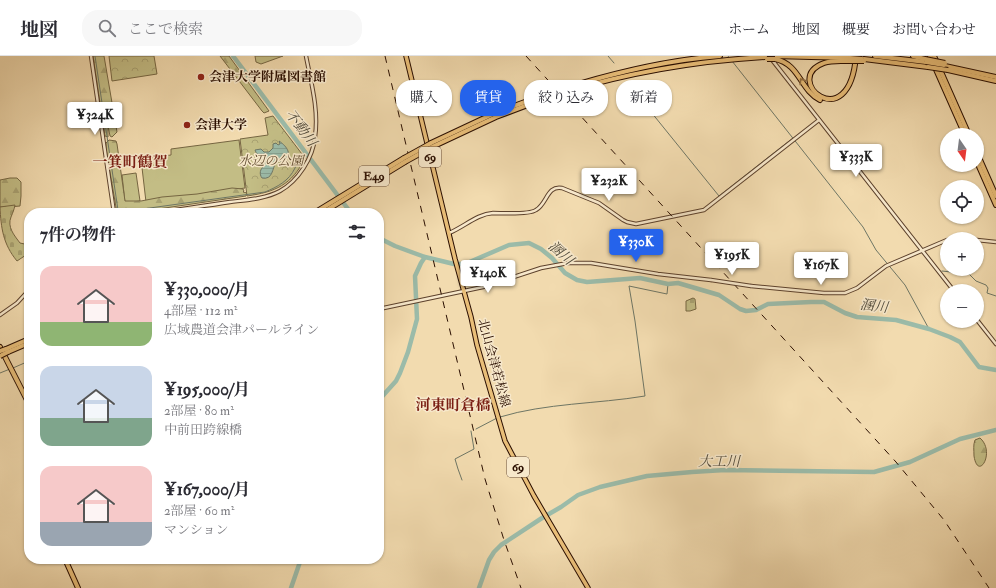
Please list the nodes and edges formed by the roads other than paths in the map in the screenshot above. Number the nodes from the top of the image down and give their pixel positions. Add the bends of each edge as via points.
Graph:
1 (91, 56) edge
2 (306, 56) edge
3 (406, 56) edge
4 (857, 56) edge
5 (875, 56) edge
6 (913, 56) edge
7 (930, 56) edge
8 (934, 56) edge
9 (767, 57) edge
10 (719, 58) edge
11 (774, 58) edge
12 (849, 59) junction
13 (927, 63) junction
14 (996, 77) edge
15 (996, 81) edge
16 (819, 120) junction
17 (962, 128) edge
18 (966, 128) edge
19 (984, 169) edge
20 (981, 172) edge
21 (996, 196) edge
22 (337, 201) junction
23 (996, 205) edge
24 (113, 208) edge
25 (191, 208) edge
26 (324, 208) edge
27 (328, 208) edge
28 (448, 233) junction
29 (984, 241) edge
30 (940, 242) edge
31 (996, 242) edge
32 (922, 250) junction
33 (949, 284) edge
34 (464, 292) junction
35 (24, 296) edge
36 (384, 308) edge
37 (0, 315) edge
38 (983, 328) edge
39 (24, 342) edge
40 (996, 344) edge
41 (24, 345) edge
42 (0, 348) edge
43 (7, 350) junction
44 (0, 354) edge
45 (8, 364) junction
46 (24, 393) edge
47 (67, 564) edge
48 (78, 588) edge
49 (588, 588) edge

1 - 24 street
2 - 25 street via 316,117 311,153 302,170 292,182 272,195
3 - 28 main road, 北山会津若松線 / 69
4 -> 11 highway via 855,76 850,88 842,97 830,101 814,96 791,67
4 - 12 highway via 852,77 843,93 826,99 819,96 812,88 810,79 813,72 827,62
5 - 13 highway
6 - 13 highway
7 - 17 highway
8 - 18 highway
9 - 10 highway, E49
9 - 11 highway, bridge
9 - 16 street
10 - 22 highway, E49, bridge via 556,92 432,145
11 - 12 highway
12 - 13 highway, bridge
13 - 14 highway, bridge via 945,64
13 - 15 highway, bridge
16 - 28 street via 703,210 636,224 623,220 599,203 565,189 556,188 549,192 534,212 488,214
16 - 32 street
19 - 21 highway
20 - 23 highway
22 - 26 highway, E49
22 - 27 highway, E49
28 - 34 main road, 北山会津若松線 / 69
29 - 31 street
30 - 32 street
32 - 33 street
32 - 34 street, bridge via 886,266 857,288 840,293 751,286 591,263 550,265
34 - 36 street
34 - 49 main road, 北山会津若松線 / 69 via 498,419 509,450
35 - 37 street
38 - 40 street
39 - 43 highway
41 - 43 highway
42 - 45 highway
43 - 44 highway, bridge
44 - 45 highway
45 - 46 highway
47 - 48 highway

